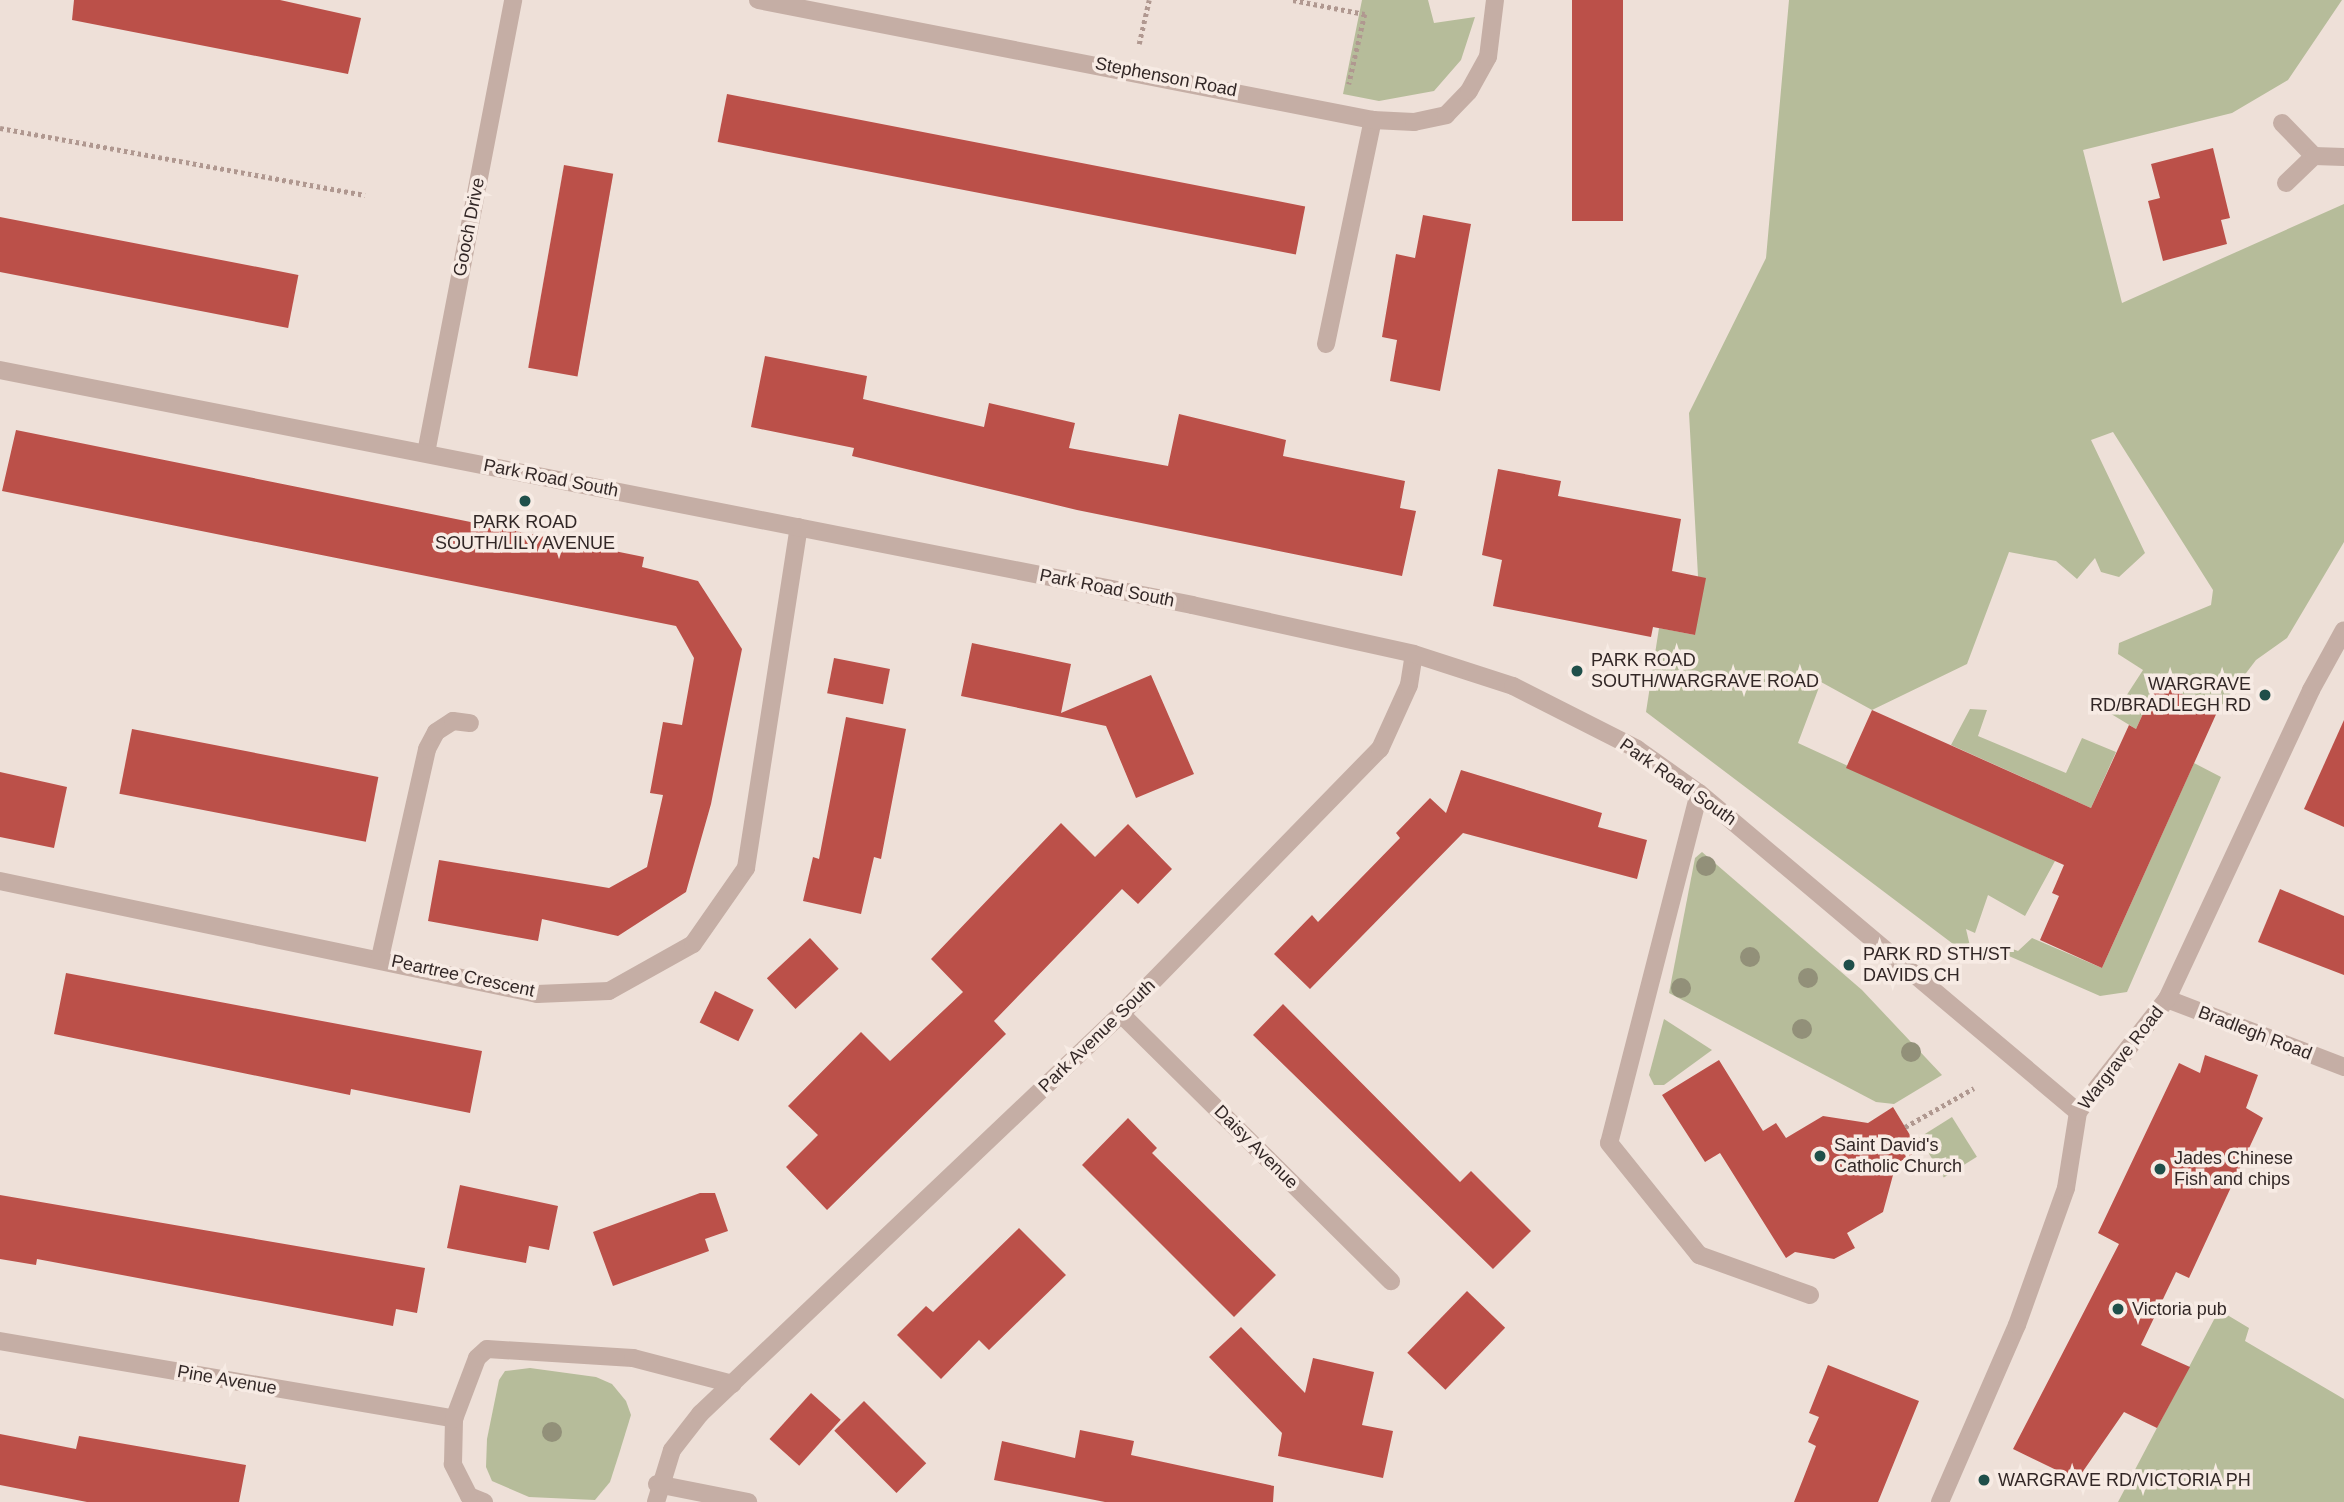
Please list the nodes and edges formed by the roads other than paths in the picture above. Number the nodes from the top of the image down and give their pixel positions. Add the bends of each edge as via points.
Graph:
1 (513, 0) edge
2 (758, 0) edge
3 (1495, 0) edge
4 (1373, 120) junction
5 (2282, 123) dead end
6 (2314, 156) junction
7 (2344, 157) edge
8 (2287, 183) dead end
9 (1326, 344) dead end
10 (0, 370) edge
11 (426, 453) junction
12 (799, 527) junction
13 (2344, 630) edge
14 (1414, 654) junction
15 (470, 723) dead end
16 (1699, 793) junction
17 (0, 881) edge
18 (380, 958) junction
19 (2167, 999) junction
20 (1121, 1014) junction
21 (2344, 1067) edge
22 (2078, 1112) junction
23 (1391, 1281) dead end
24 (1810, 1295) dead end
25 (0, 1341) edge
26 (733, 1384) junction
27 (454, 1419) junction
28 (657, 1493) edge
29 (484, 1502) edge
30 (748, 1502) edge
31 (1940, 1502) edge

1 - 11 street, Gooch Drive
2 - 4 street, Stephenson Road
3 - 4 street, Stephenson Road via 1497,19 1488,57 1469,91 1446,115 1414,122
4 - 9 street
5 - 6 street
6 - 7 street
6 - 8 street
10 - 11 street, Park Road South
11 - 12 street, Park Road South
12 - 14 street, Park Road South
12 - 18 street, Peartree Crescent via 746,868 692,944 610,991 537,994
13 - 19 street, Wargrave Road
14 - 16 street, Park Road South via 1513,687 1637,748
14 - 20 street, Park Avenue South via 1409,685 1380,749
15 - 18 street via 453,721 436,732 427,749
16 - 22 street, Park Road South
16 - 24 street via 1609,1143 1699,1255
17 - 18 street, Peartree Crescent
19 - 21 street, Bradlegh Road
19 - 22 street, Wargrave Road
20 - 23 street, Daisy Avenue
20 - 26 street, Park Avenue South
22 - 31 street, Wargrave Road via 2066,1188 2017,1325
25 - 27 street, Pine Avenue
26 - 27 street via 634,1358 504,1346 477,1358
26 - 28 street, Park Avenue South via 672,1450
27 - 29 street via 453,1464 469,1496
28 - 30 street

